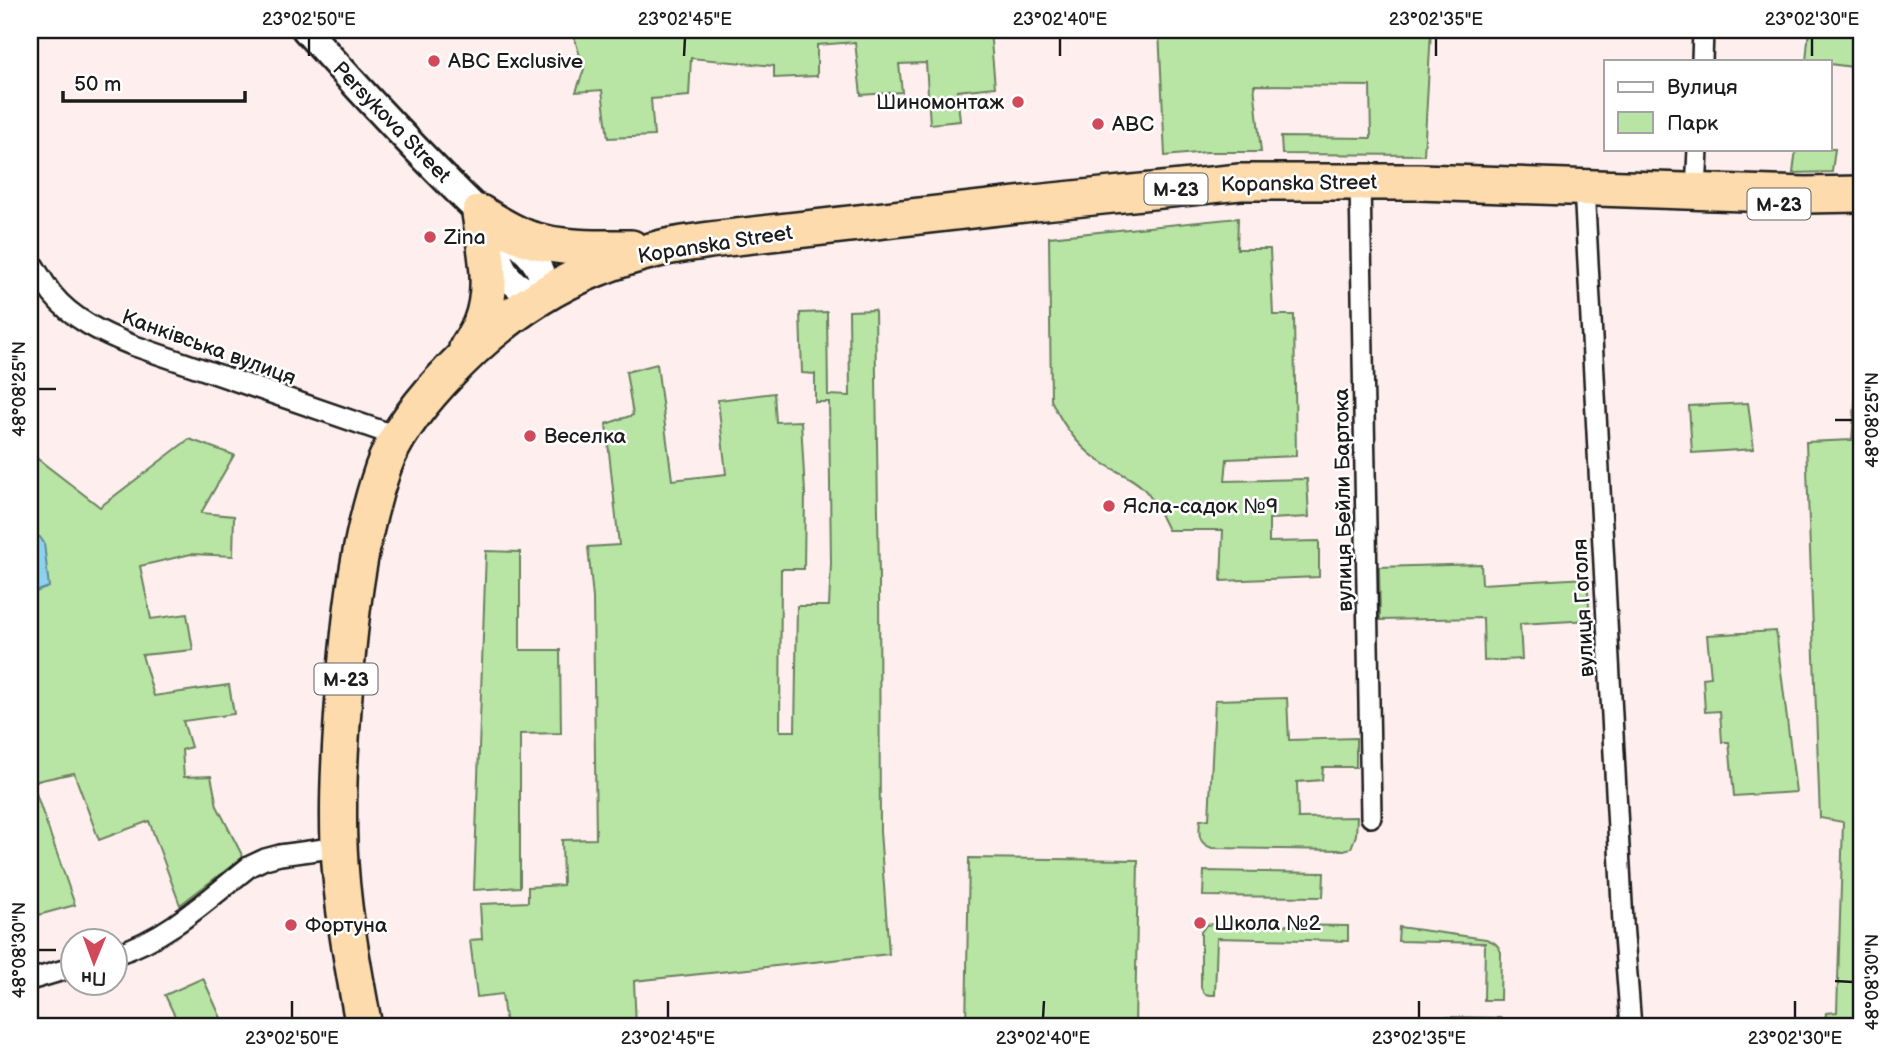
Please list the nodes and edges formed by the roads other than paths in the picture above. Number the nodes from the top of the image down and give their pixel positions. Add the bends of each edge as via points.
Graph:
1 (306, 30) edge
2 (1703, 30) edge
3 (1702, 60) edge
4 (1698, 150) edge
5 (1360, 182) junction
6 (1584, 187) junction
7 (1696, 191) junction
8 (1861, 194) edge
9 (480, 213) junction
10 (1861, 219) edge
11 (660, 248) junction
12 (30, 261) edge
13 (540, 297) junction
14 (461, 359) junction
15 (399, 437) junction
16 (1371, 817) dead end
17 (339, 847) junction
18 (130, 949) edge
19 (60, 971) edge
20 (30, 980) edge
21 (364, 1027) edge
22 (1631, 1027) edge

1 - 9 main road, Persykova Street
2 - 3 street
4 - 7 street
5 - 6 highway, Kopanska Street / М-23
5 - 11 highway, Kopanska Street / М-23 via 1207,186
5 - 16 street, вулиця Бейли Бартока
6 - 7 highway, Kopanska Street / М-23
6 - 22 street, вулиця Гоголя
7 - 8 highway, М-23
7 - 10 highway, М-23
9 - 11 highway via 534,241
9 - 13 main road, Persykova Street via 530,256 540,271
9 - 14 highway via 488,263 487,301 481,323
11 - 13 highway, Kopanska Street / М-23 via 589,271
12 - 15 street, Канківська вулиця via 52,295 71,313 112,337
13 - 14 highway, Kopanska Street / М-23
14 - 15 highway, Kopanska Street / М-23 via 408,420
15 - 17 highway, Kopanska Street / М-23 via 383,466 354,589 341,736
17 - 18 street via 265,859 250,866 163,933
17 - 21 highway, Kopanska Street / М-23
19 - 20 street

